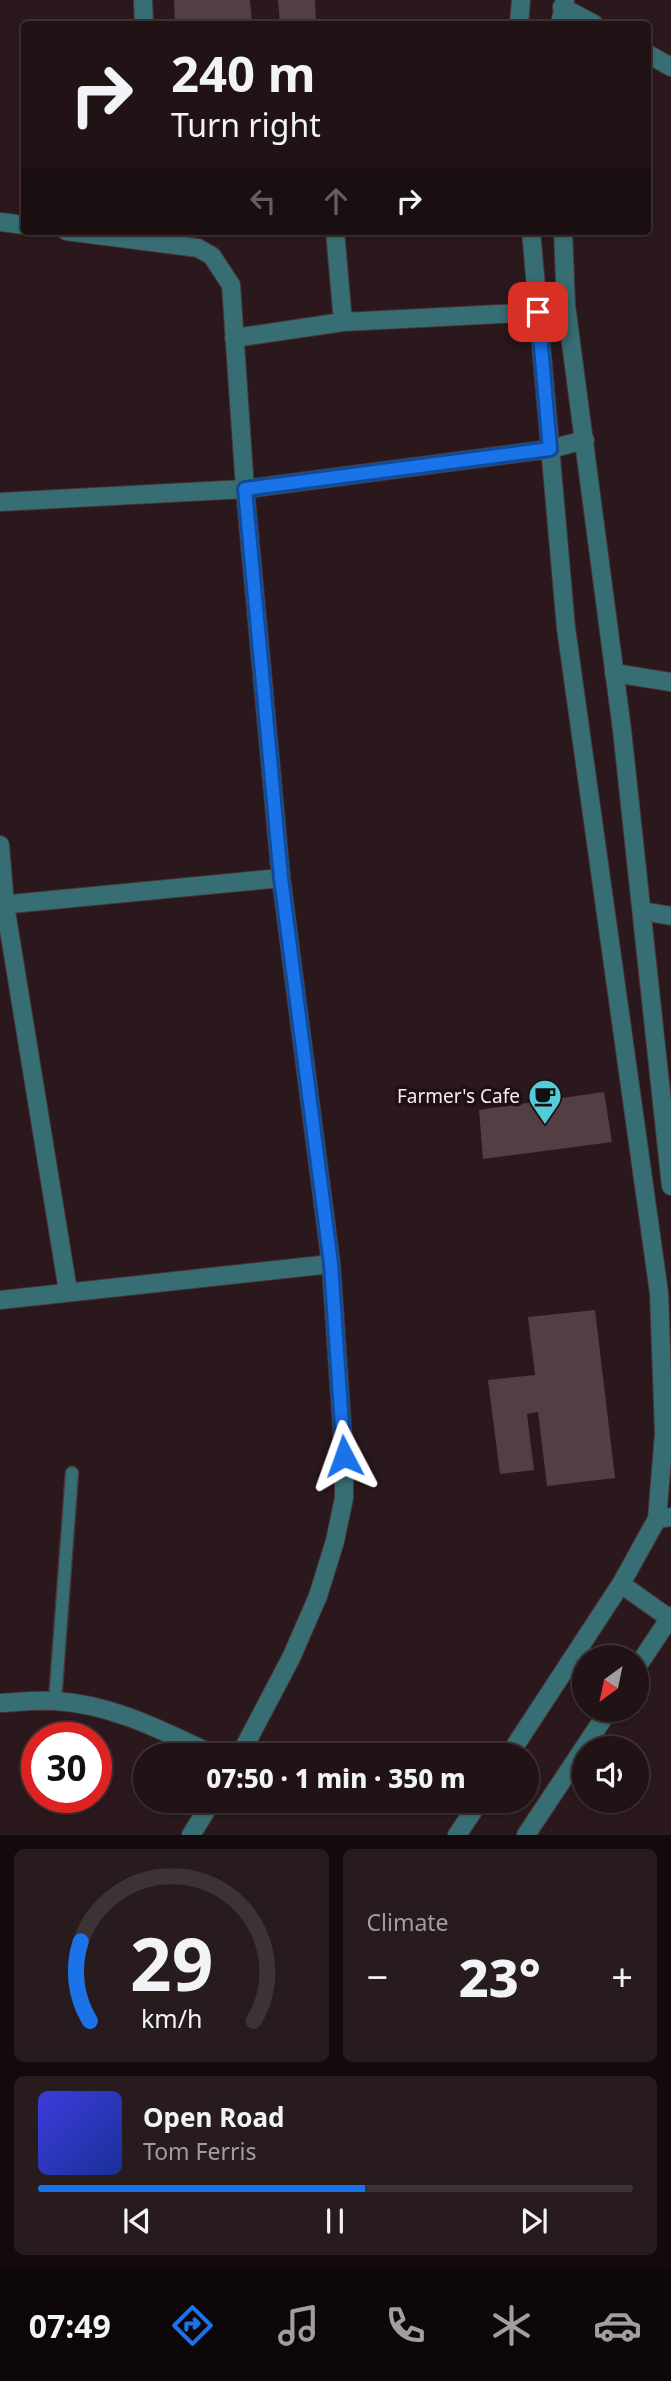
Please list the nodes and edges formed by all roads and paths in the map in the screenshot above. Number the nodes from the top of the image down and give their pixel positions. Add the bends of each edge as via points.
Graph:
1 (143, 0) edge
2 (521, 0) edge
3 (562, 10) edge
4 (145, 21) edge
5 (519, 21) edge
6 (587, 21) edge
7 (651, 56) edge
8 (671, 67) edge
9 (0, 222) edge
10 (21, 225) edge
11 (125, 235) edge
12 (335, 235) edge
13 (531, 235) edge
14 (563, 235) edge
15 (154, 237) edge
16 (538, 312) junction
17 (343, 322) junction
18 (234, 338) junction
19 (585, 440) junction
20 (550, 449) junction
21 (245, 489) junction
22 (0, 502) edge
23 (614, 673) junction
24 (671, 682) edge
25 (0, 845) edge
26 (281, 878) junction
27 (3, 905) edge
28 (642, 911) junction
29 (671, 916) edge
30 (671, 1186) edge
31 (331, 1264) junction
32 (68, 1291) junction
33 (0, 1300) edge
34 (72, 1473) dead end
35 (664, 1518) edge
36 (621, 1584) junction
37 (670, 1617) edge
38 (649, 1649) edge
39 (55, 1701) junction
40 (0, 1703) edge
41 (601, 1722) edge
42 (188, 1743) edge
43 (246, 1743) edge
44 (517, 1743) edge
45 (205, 1813) edge
46 (472, 1813) edge
47 (191, 1835) edge
48 (457, 1835) edge
49 (526, 1835) edge

1 - 4 street
2 - 5 street
3 - 6 street
7 - 8 street
9 - 10 street
11 - 15 street
12 - 17 street
13 - 16 street
14 - 19 street via 566,305
15 - 18 street via 212,256 231,285
16 - 17 street
16 - 20 street
17 - 18 street
18 - 21 street
19 - 20 street
19 - 23 street
20 - 21 street
20 - 35 street via 566,628 659,1293
21 - 22 street
21 - 26 street
23 - 24 street
23 - 28 street
25 - 27 street
26 - 27 street
26 - 31 street
27 - 32 street
28 - 29 street
28 - 30 street
31 - 32 street
31 - 43 street via 344,1498 318,1596
32 - 33 street
34 - 39 lane
35 - 36 street
36 - 37 street
36 - 44 street
37 - 38 street
39 - 40 street
39 - 42 street via 139,1720
41 - 49 street
45 - 47 street
46 - 48 street

